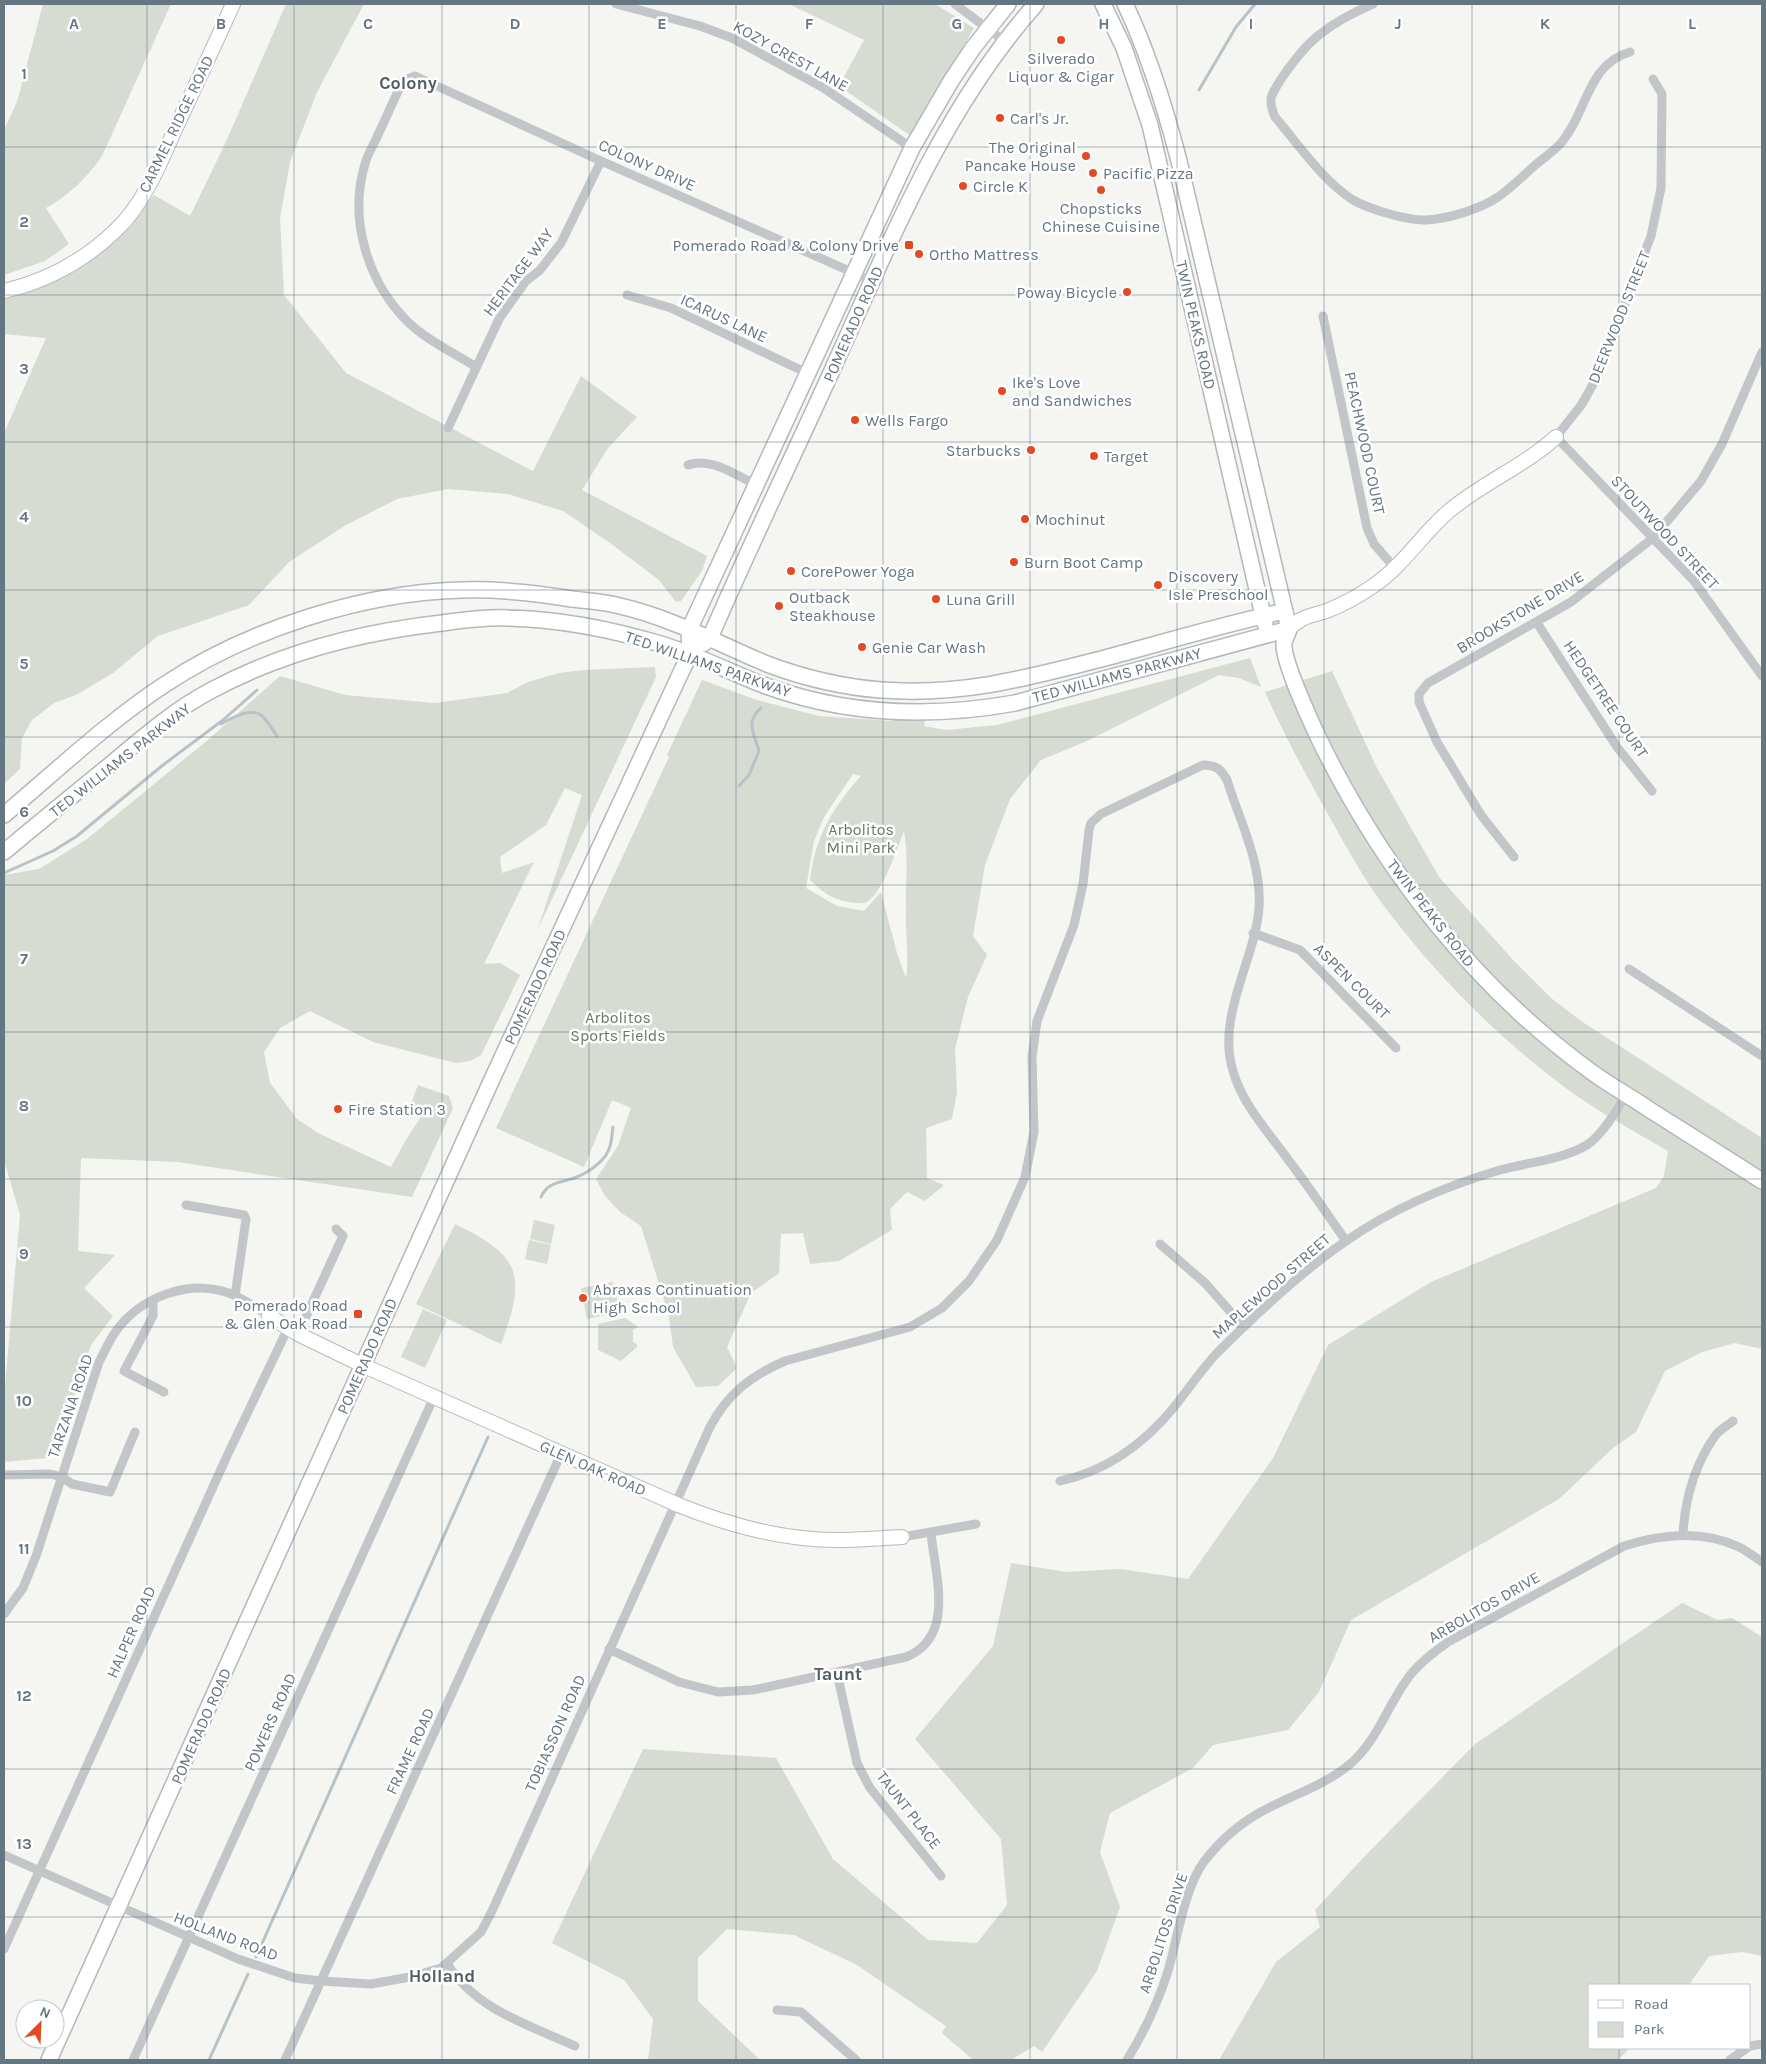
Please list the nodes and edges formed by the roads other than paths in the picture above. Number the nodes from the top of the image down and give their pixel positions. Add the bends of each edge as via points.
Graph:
1 (233, 4) edge
2 (616, 4) edge
3 (955, 4) edge
4 (1008, 4) edge
5 (1036, 4) edge
6 (1103, 4) edge
7 (1125, 4) edge
8 (1371, 4) edge
9 (989, 29) junction
10 (1004, 40) junction
11 (1630, 52) dead end
12 (1654, 80) dead end
13 (912, 148) junction
14 (601, 161) junction
15 (1180, 252) junction
16 (854, 273) junction
17 (872, 281) junction
18 (4, 291) edge
19 (627, 295) dead end
20 (1323, 316) dead end
21 (1762, 354) edge
22 (476, 367) junction
23 (807, 374) junction
24 (1230, 382) junction
25 (448, 428) dead end
26 (1556, 437) junction
27 (688, 466) dead end
28 (757, 485) junction
29 (1653, 538) junction
30 (1394, 568) junction
31 (1285, 611) junction
32 (1264, 615) junction
33 (1537, 623) junction
34 (1294, 624) junction
35 (689, 630) junction
36 (1267, 634) junction
37 (710, 638) junction
38 (1284, 644) junction
39 (690, 654) junction
40 (1762, 676) edge
41 (1652, 790) dead end
42 (4, 815) edge
43 (4, 852) edge
44 (1514, 857) dead end
45 (1254, 932) junction
46 (1629, 969) dead end
47 (1396, 1048) dead end
48 (1762, 1056) edge
49 (1626, 1094) junction
50 (1762, 1181) edge
51 (186, 1205) dead end
52 (336, 1229) dead end
53 (1346, 1241) junction
54 (1160, 1244) dead end
55 (235, 1296) junction
56 (153, 1300) junction
57 (269, 1316) joint
58 (1244, 1327) junction
59 (293, 1331) junction
60 (362, 1365) junction
61 (164, 1392) dead end
62 (434, 1397) junction
63 (1733, 1422) dead end
64 (134, 1432) dead end
65 (561, 1454) junction
66 (4, 1475) edge
67 (62, 1477) junction
68 (1060, 1481) dead end
69 (676, 1504) junction
70 (976, 1524) dead end
71 (931, 1533) junction
72 (1683, 1534) junction
73 (902, 1537) joint
74 (1762, 1562) edge
75 (4, 1614) edge
76 (609, 1649) junction
77 (837, 1673) junction
78 (4, 1855) edge
79 (39, 1870) junction
80 (941, 1876) dead end
81 (119, 1907) junction
82 (188, 1939) junction
83 (4, 1949) edge
84 (447, 1963) junction
85 (321, 1981) junction
86 (777, 2010) dead end
87 (575, 2046) dead end
88 (1746, 2049) edge
89 (50, 2060) edge
90 (133, 2060) edge
91 (285, 2060) edge
92 (856, 2060) edge
93 (1127, 2060) edge
94 (1730, 2060) edge

1 - 18 street, CARMEL RIDGE ROAD via 157,170 118,229 83,258 54,275
2 - 13 street, KOZY CREST LANE via 700,26 732,38 822,88
3 - 9 street
4 - 9 main road, POMERADO ROAD
5 - 10 main road, POMERADO ROAD
6 - 15 main road, TWIN PEAKS ROAD via 1124,48 1150,125
7 - 24 main road, TWIN PEAKS ROAD via 1168,118
8 - 11 street via 1318,35 1294,61 1272,96 1271,108 1323,174 1354,200 1383,213 1425,220 1468,211 1498,197 1561,143 1600,71 1621,54
9 - 10 street
9 - 13 main road, POMERADO ROAD via 951,81
10 - 17 main road, POMERADO ROAD via 928,161
12 - 26 street, DEERWOOD STREET via 1662,94 1661,188 1651,236 1597,377 1582,404
13 - 16 main road, POMERADO ROAD
14 - 16 street, COLONY DRIVE
14 - 22 street, HERITAGE WAY via 561,243 540,270 526,281 499,318
14 - 22 street, COLONY DRIVE via 416,76 403,81 365,164 359,198 362,239 372,270 385,295 409,323
15 - 24 main road via 1188,251 1193,255 1214,344 1222,370
15 - 32 main road, TWIN PEAKS ROAD
16 - 17 street, COLONY DRIVE
16 - 23 main road, POMERADO ROAD
17 - 37 main road, POMERADO ROAD
19 - 23 street, ICARUS LANE via 671,308
20 - 30 street, PEACHWOOD COURT via 1367,528 1374,544
21 - 29 street, BROOKSTONE DRIVE via 1722,444 1701,481
22 - 25 street, HERITAGE WAY
23 - 28 main road, POMERADO ROAD
24 - 31 main road, TWIN PEAKS ROAD
26 - 29 street, STOUTWOOD STREET
26 - 30 street, DEERWOOD STREET via 1531,458 1447,512
27 - 28 street via 698,462 709,463
28 - 35 main road, POMERADO ROAD
29 - 33 street, BROOKSTONE DRIVE via 1571,602
29 - 40 street, STOUTWOOD STREET via 1694,581
30 - 34 street, DEERWOOD STREET via 1373,586 1347,601
31 - 32 main road, TED WILLIAMS PARKWAY
31 - 34 main road, TWIN PEAKS ROAD
32 - 36 main road, TWIN PEAKS ROAD
32 - 37 main road, TED WILLIAMS PARKWAY via 1020,680 942,691 876,690 819,680 770,664
33 - 41 street, HEDGETREE COURT via 1617,747
33 - 44 street, BROOKSTONE DRIVE via 1428,683 1419,694 1437,742 1481,815
34 - 36 main road, TED WILLIAMS PARKWAY
34 - 38 main road
35 - 37 main road, TED WILLIAMS PARKWAY
35 - 39 main road, POMERADO ROAD
35 - 42 main road, TED WILLIAMS PARKWAY via 620,606 526,592 461,590 398,596 326,611 262,634 164,685
36 - 38 main road
36 - 39 main road, TED WILLIAMS PARKWAY via 1015,702 939,712 868,710 830,704 765,686
37 - 39 main road, POMERADO ROAD
38 - 49 main road, TWIN PEAKS ROAD via 1309,717 1328,758 1377,844 1438,927 1490,985 1550,1039
39 - 43 main road, TED WILLIAMS PARKWAY via 614,631 508,618 404,627 337,641 276,660 211,690 137,742
39 - 60 main road, POMERADO ROAD
45 - 47 street, ASPEN COURT via 1300,950
45 - 53 street via 1231,1016 1229,1045 1232,1071 1249,1106
45 - 69 street, TOBIASSON ROAD via 1259,910 1259,882 1252,851 1227,780 1214,765 1184,772 1101,814 1091,823 1074,925 1037,1021 1032,1057 1034,1132 1025,1177 998,1240 969,1281 942,1308 910,1327 785,1360 739,1387 716,1416
46 - 48 street
49 - 50 main road, TWIN PEAKS ROAD
49 - 53 street, MAPLEWOOD STREET via 1589,1144 1570,1154 1500,1170 1458,1184 1408,1205
51 - 55 street via 244,1215
52 - 59 street, HALPER ROAD via 343,1236
53 - 58 street, MAPLEWOOD STREET via 1311,1267
54 - 58 street via 1205,1283
55 - 56 street, TARZANA ROAD via 207,1288 178,1291
55 - 57 street, GLEN OAK ROAD
56 - 61 street via 153,1316 124,1372
56 - 67 street, TARZANA ROAD via 128,1317 114,1334 99,1362
57 - 59 street, GLEN OAK ROAD
58 - 68 street, MAPLEWOOD STREET via 1216,1355 1149,1435 1114,1461 1080,1477
59 - 60 street, GLEN OAK ROAD
59 - 79 street, HALPER ROAD via 223,1465
60 - 62 street, GLEN OAK ROAD
60 - 81 main road, POMERADO ROAD
62 - 65 street, GLEN OAK ROAD
62 - 82 street, POWERS ROAD
63 - 72 street via 1716,1435 1691,1483
64 - 67 street via 110,1492 72,1484
65 - 69 street, GLEN OAK ROAD
65 - 85 street, FRAME ROAD
66 - 67 street via 50,1474
67 - 75 street, TARZANA ROAD via 23,1588
69 - 73 street, GLEN OAK ROAD via 709,1517 773,1534 835,1540
69 - 76 street, TOBIASSON ROAD
70 - 71 street, GLEN OAK ROAD
71 - 73 street, GLEN OAK ROAD
71 - 77 street via 940,1608 938,1622 928,1642 917,1653 906,1657
72 - 74 street, ARBOLITOS DRIVE via 1725,1542
72 - 93 street, ARBOLITOS DRIVE via 1650,1538 1624,1546 1448,1642 1433,1652 1411,1675 1367,1747 1350,1764 1323,1784 1260,1812 1236,1828 1202,1864 1189,1892 1164,1981 1146,2029
76 - 77 street via 679,1682 718,1692 752,1690
76 - 84 street, TOBIASSON ROAD via 492,1911 480,1932
77 - 80 street, TAUNT PLACE via 857,1763 870,1788
78 - 79 street, HOLLAND ROAD
79 - 81 street, HOLLAND ROAD
79 - 83 street, HALPER ROAD
81 - 82 street, HOLLAND ROAD
81 - 89 main road, POMERADO ROAD
82 - 85 street, HOLLAND ROAD via 295,1978
82 - 90 street, POWERS ROAD
84 - 85 street, HOLLAND ROAD via 441,1968 410,1977 371,1984
84 - 87 street via 474,1995 497,2010
85 - 91 street, FRAME ROAD
86 - 92 street via 801,2012
88 - 94 street

